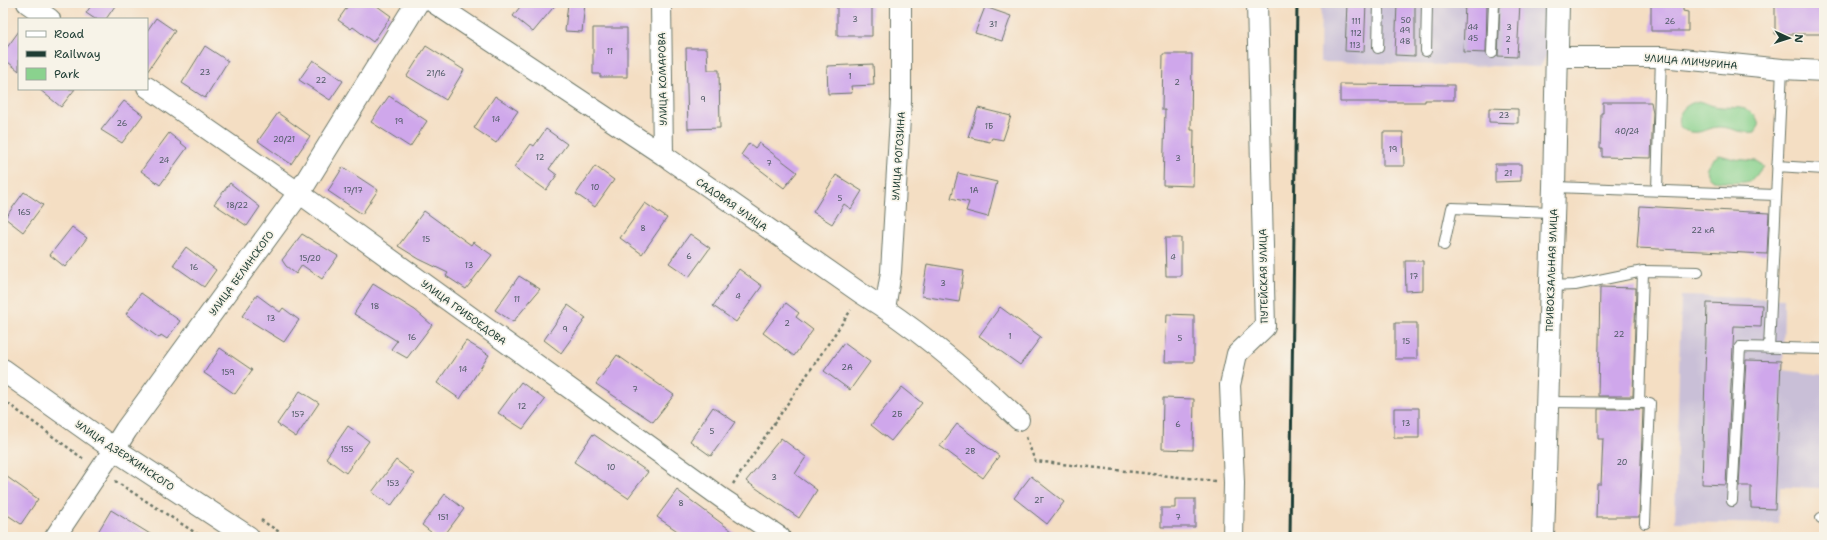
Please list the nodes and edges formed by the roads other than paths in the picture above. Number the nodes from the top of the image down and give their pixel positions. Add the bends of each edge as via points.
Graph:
1 (27, 3) edge
2 (417, 3) edge
3 (434, 3) edge
4 (661, 3) edge
5 (901, 3) edge
6 (1257, 3) edge
7 (1378, 3) edge
8 (1427, 3) edge
9 (1494, 3) edge
10 (1558, 3) edge
11 (49, 18) edge
12 (1378, 48) dead end
13 (1426, 51) dead end
14 (1492, 53) dead end
15 (1557, 57) junction
16 (1661, 57) junction
17 (1782, 69) junction
18 (1824, 71) edge
19 (148, 88) edge
20 (663, 155) junction
21 (1778, 166) junction
22 (1824, 169) edge
23 (1554, 187) junction
24 (1657, 190) junction
25 (299, 193) junction
26 (1776, 195) junction
27 (1553, 212) junction
28 (1444, 245) dead end
29 (1643, 271) junction
30 (1698, 272) dead end
31 (1550, 286) junction
32 (885, 309) junction
33 (1769, 348) junction
34 (1824, 349) edge
35 (3, 370) edge
36 (1547, 402) junction
37 (1639, 403) junction
38 (1019, 420) road end
39 (114, 449) junction
40 (1732, 501) dead end
41 (1645, 523) dead end
42 (55, 537) edge
43 (248, 537) edge
44 (780, 537) edge
45 (1234, 537) edge
46 (1543, 537) edge

1 - 11 street
2 - 25 street, УЛИЦА БЕЛИНСКОГО
3 - 20 street, САДОВАЯ УЛИЦА
4 - 20 street, УЛИЦА КОМАРОВА
5 - 32 street, УЛИЦА РОГОЗИНА via 901,101 891,272
6 - 45 street, ПУТЕЙСКАЯ УЛИЦА via 1265,327 1237,354 1230,386
7 - 12 lane
8 - 13 lane
9 - 14 lane
10 - 15 street, ПРИВОКЗАЛЬНАЯ УЛИЦА
15 - 16 street, УЛИЦА МИЧУРИНА
15 - 23 street, ПРИВОКЗАЛЬНАЯ УЛИЦА
16 - 17 street, УЛИЦА МИЧУРИНА
16 - 24 lane
17 - 18 street, УЛИЦА МИЧУРИНА
17 - 21 lane
19 - 25 street, УЛИЦА ГРИБОЕДОВА
20 - 32 street, САДОВАЯ УЛИЦА
21 - 22 lane
21 - 26 lane
23 - 24 lane
23 - 27 street, ПРИВОКЗАЛЬНАЯ УЛИЦА
24 - 26 lane
25 - 39 street, УЛИЦА БЕЛИНСКОГО
25 - 44 street, УЛИЦА ГРИБОЕДОВА
26 - 33 lane
27 - 28 lane via 1452,208
27 - 31 street, ПРИВОКЗАЛЬНАЯ УЛИЦА
29 - 30 lane
29 - 31 lane via 1575,285
29 - 37 lane
31 - 36 street, ПРИВОКЗАЛЬНАЯ УЛИЦА
32 - 38 street, САДОВАЯ УЛИЦА via 980,382
33 - 34 lane
33 - 40 lane via 1740,347
35 - 39 street, УЛИЦА ДЗЕРЖИНСКОГО
36 - 37 lane
36 - 46 street, ПРИВОКЗАЛЬНАЯ УЛИЦА
37 - 41 lane via 1650,403
39 - 42 street, УЛИЦА БЕЛИНСКОГО
39 - 43 street, УЛИЦА ДЗЕРЖИНСКОГО

